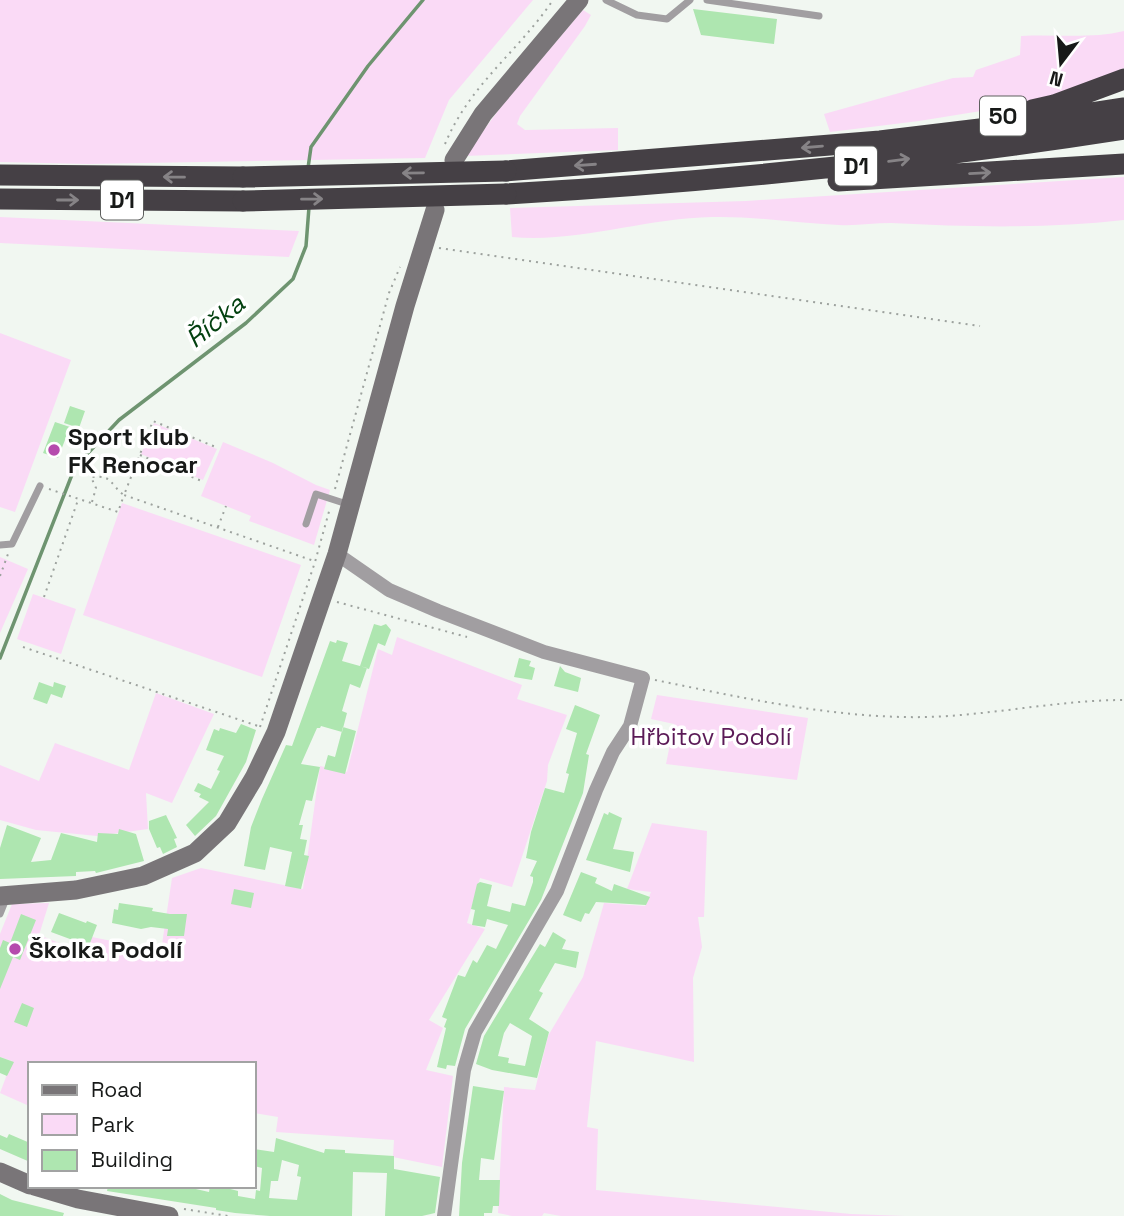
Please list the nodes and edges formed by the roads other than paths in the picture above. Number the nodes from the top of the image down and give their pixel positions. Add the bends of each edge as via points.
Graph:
1 (579, 0) edge
2 (606, 0) edge
3 (690, 0) edge
4 (707, 0) edge
5 (819, 16) dead end
6 (1124, 79) edge
7 (1124, 108) edge
8 (1124, 129) edge
9 (880, 141) junction
10 (448, 155) road end
11 (1124, 164) edge
12 (0, 175) edge
13 (587, 190) junction
14 (0, 199) edge
15 (435, 210) dead end
16 (40, 486) road end
17 (341, 502) junction
18 (306, 524) dead end
19 (0, 545) edge
20 (337, 554) junction
21 (4, 895) edge
22 (0, 914) edge
23 (0, 1172) edge
24 (28, 1184) edge
25 (39, 1188) edge
26 (169, 1216) edge
27 (444, 1216) edge

1 - 10 street
2 - 3 lane via 637,15 667,19
4 - 5 lane
6 - 9 highway, 50 via 1054,105
7 - 9 highway, D1
13 -> 8 highway, D1 via 841,167
9 -> 12 highway, D1, bridge via 506,171 243,177
13 -> 11 highway, 50 via 692,189
14 -> 13 highway, D1, bridge via 243,201
15 - 17 street
16 - 19 lane via 12,544
17 - 18 lane via 316,495
17 - 20 street
20 - 21 street via 268,729 254,778 227,823 195,853 143,876 76,890
20 - 27 street via 389,590 438,611 544,652 643,678 630,726 596,790 557,891 475,1032 464,1070
21 - 22 lane
23 - 24 street
25 - 26 street

